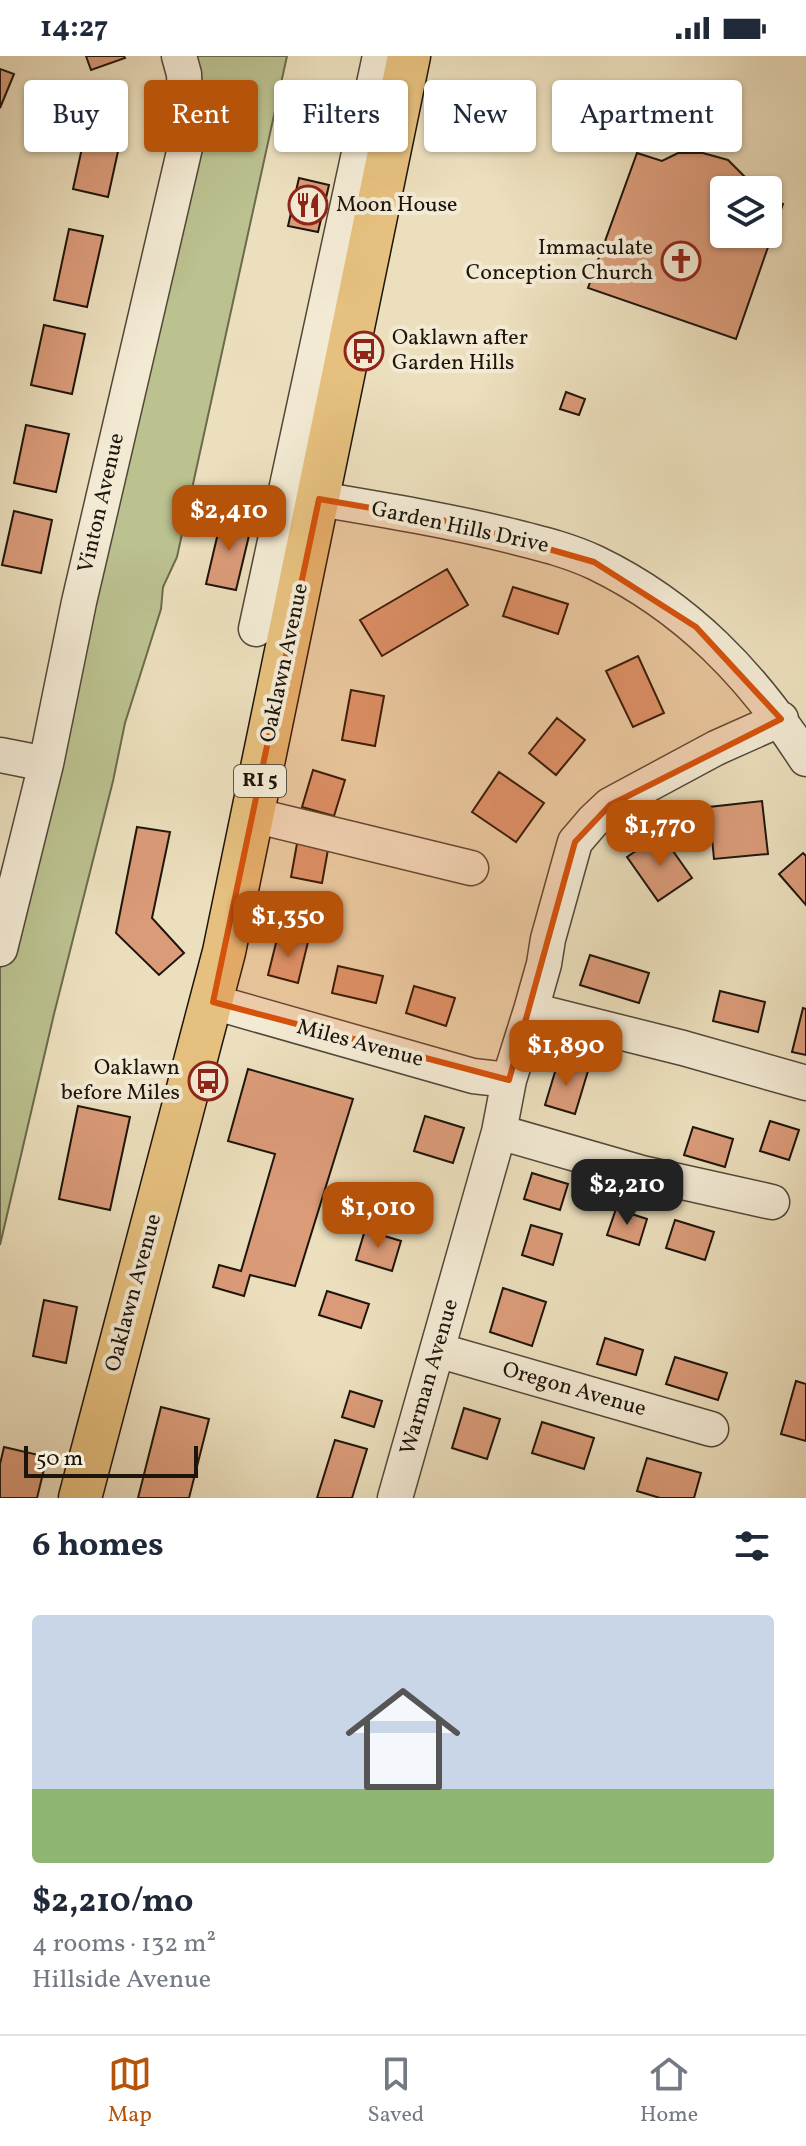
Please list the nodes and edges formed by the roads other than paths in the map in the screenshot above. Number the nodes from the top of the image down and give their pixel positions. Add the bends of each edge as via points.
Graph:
1 (179, 56) edge
2 (380, 56) edge
3 (409, 56) edge
4 (351, 265) junction
5 (311, 482) junction
6 (256, 629) dead end
7 (781, 719) junction
8 (0, 755) edge
9 (806, 759) edge
10 (46, 764) junction
11 (253, 815) junction
12 (471, 868) dead end
13 (0, 949) edge
14 (213, 1002) junction
15 (531, 1010) junction
16 (509, 1080) junction
17 (806, 1083) edge
18 (499, 1132) junction
19 (772, 1202) dead end
20 (437, 1350) junction
21 (711, 1429) dead end
22 (80, 1498) edge
23 (395, 1498) edge

1 - 10 street, Vinton Avenue via 187,139
2 - 4 street
3 - 4 main road, Oaklawn Avenue / RI 5
4 - 5 main road, Oaklawn Avenue / RI 5
5 - 6 street
5 - 7 street, Garden Hills Drive via 594,562 696,627
5 - 11 main road, Oaklawn Avenue / RI 5
7 - 9 street, Garden Hills Drive
7 - 15 street, Warman Avenue via 633,792 593,821 575,842
8 - 10 street
10 - 13 street, Vinton Avenue
11 - 12 street
11 - 14 main road, Oaklawn Avenue / RI 5
14 - 16 street, Miles Avenue via 473,1076
14 - 22 main road, Oaklawn Avenue / RI 5
15 - 16 street, Warman Avenue
15 - 17 street
16 - 18 street, Warman Avenue
18 - 19 street via 642,1173
18 - 20 street, Warman Avenue
20 - 21 street, Oregon Avenue
20 - 23 street, Warman Avenue

